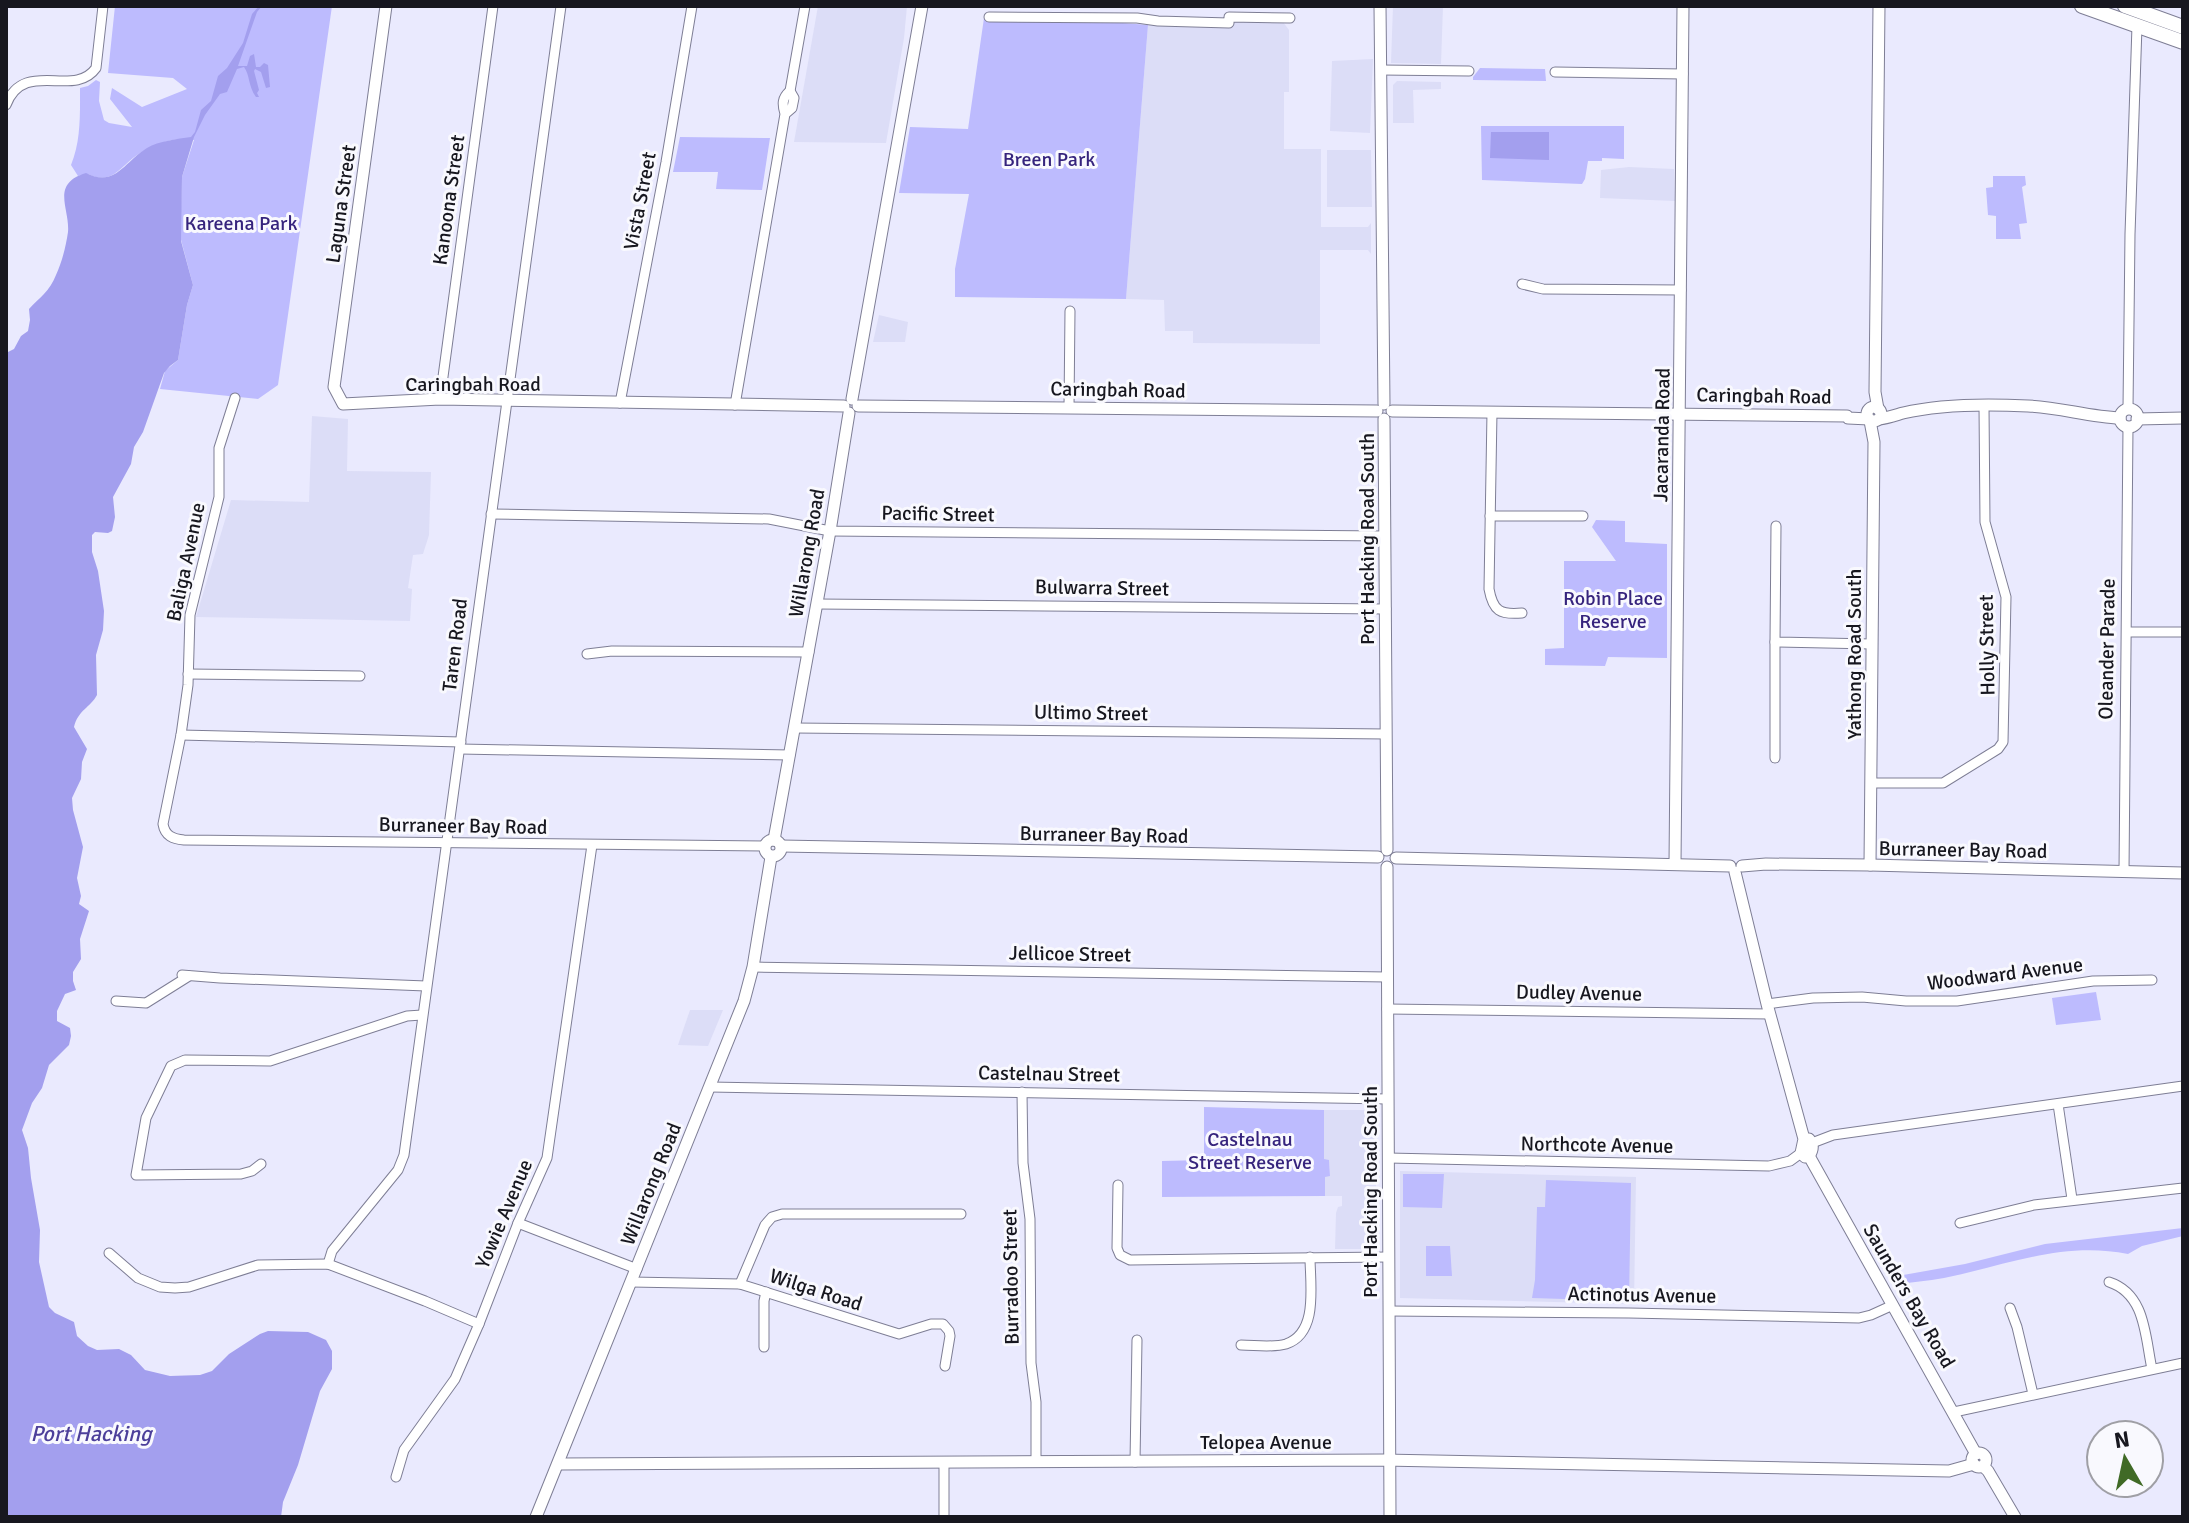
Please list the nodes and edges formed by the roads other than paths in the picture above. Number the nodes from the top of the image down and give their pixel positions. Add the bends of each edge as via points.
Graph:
1 (103, 6) edge
2 (386, 6) edge
3 (493, 6) edge
4 (561, 6) edge
5 (692, 6) edge
6 (805, 6) edge
7 (922, 6) edge
8 (1229, 6) edge
9 (1380, 6) edge
10 (1683, 6) edge
11 (1879, 6) edge
12 (2082, 6) edge
13 (2125, 6) edge
14 (1063, 12) edge
15 (989, 17) dead end
16 (1229, 17) junction
17 (1290, 18) dead end
18 (2139, 19) junction
19 (2183, 27) edge
20 (2183, 42) edge
21 (1381, 70) junction
22 (1469, 71) dead end
23 (1555, 72) dead end
24 (1683, 74) junction
25 (6, 105) edge
26 (1522, 284) dead end
27 (1681, 290) junction
28 (1070, 311) dead end
29 (235, 398) dead end
30 (440, 399) junction
31 (505, 401) junction
32 (620, 403) junction
33 (343, 404) joint
34 (735, 405) junction
35 (851, 406) junction
36 (1984, 406) junction
37 (1069, 407) junction
38 (1384, 411) junction
39 (1492, 412) junction
40 (1680, 413) junction
41 (1874, 415) junction
42 (2128, 418) junction
43 (2183, 418) edge
44 (491, 514) junction
45 (1490, 516) junction
46 (1583, 516) dead end
47 (1776, 526) dead end
48 (830, 531) junction
49 (1385, 536) junction
50 (817, 604) junction
51 (1386, 609) junction
52 (1522, 613) dead end
53 (2127, 632) junction
54 (2183, 632) edge
55 (1775, 642) junction
56 (1872, 644) junction
57 (809, 652) junction
58 (587, 654) dead end
59 (188, 674) junction
60 (360, 676) dead end
61 (795, 728) junction
62 (1386, 734) junction
63 (181, 735) junction
64 (460, 746) junction
65 (790, 755) junction
66 (1775, 758) dead end
67 (1872, 783) junction
68 (164, 831) joint
69 (446, 843) junction
70 (592, 845) junction
71 (773, 847) junction
72 (1387, 858) junction
73 (1675, 864) junction
74 (1870, 865) junction
75 (1735, 868) junction
76 (2124, 872) junction
77 (2183, 873) edge
78 (753, 967) junction
79 (1387, 977) junction
80 (2152, 980) dead end
81 (426, 986) junction
82 (116, 1001) dead end
83 (1387, 1009) junction
84 (1768, 1009) junction
85 (422, 1015) junction
86 (2183, 1086) edge
87 (710, 1087) junction
88 (1022, 1092) junction
89 (1388, 1099) junction
90 (2058, 1104) junction
91 (1808, 1141) junction
92 (1805, 1154) junction
93 (1388, 1158) junction
94 (261, 1164) dead end
95 (1118, 1185) dead end
96 (2183, 1188) edge
97 (2072, 1199) junction
98 (961, 1214) dead end
99 (518, 1223) junction
100 (1960, 1223) dead end
101 (109, 1253) dead end
102 (1310, 1257) junction
103 (1388, 1257) junction
104 (328, 1264) junction
105 (637, 1269) junction
106 (631, 1282) junction
107 (2109, 1282) dead end
108 (740, 1284) junction
109 (766, 1292) junction
110 (1893, 1305) junction
111 (2010, 1308) dead end
112 (1389, 1311) junction
113 (479, 1324) junction
114 (1137, 1340) dead end
115 (1241, 1345) dead end
116 (764, 1347) dead end
117 (2183, 1363) edge
118 (945, 1366) dead end
119 (2152, 1369) junction
120 (2033, 1394) junction
121 (1954, 1412) junction
122 (1390, 1460) junction
123 (1977, 1461) junction
124 (1036, 1462) junction
125 (1135, 1462) junction
126 (944, 1463) junction
127 (558, 1464) junction
128 (396, 1477) dead end
129 (536, 1517) edge
130 (944, 1517) edge
131 (1390, 1517) edge
132 (2015, 1517) edge

1 - 25 street via 92,74 28,82 12,92
2 - 33 street, Laguna Street via 334,387
3 - 30 street, Kanoona Street
4 - 31 street, Taren Road
5 - 32 street, Vista Street
6 - 34 street via 790,91 784,96
7 - 35 street, Willarong Road
8 - 16 street
9 - 21 street, Port Hacking Road South
10 - 24 street, Jacaranda Road
11 - 41 street, Yathong Road South
12 - 18 main road
13 - 18 main road
14 - 15 street
14 - 16 street via 1158,21 1229,23
16 - 17 street
18 - 19 main road
18 - 20 main road
18 - 42 street, Oleander Parade
21 - 22 street
21 - 38 street, Port Hacking Road South
23 - 24 street
24 - 27 street, Jacaranda Road
26 - 27 street via 1543,289
27 - 40 street, Jacaranda Road
28 - 37 street
29 - 59 street, Baliga Avenue via 219,448 219,497 190,615
30 - 31 street, Caringbah Road
30 - 33 street, Caringbah Road
31 - 32 street, Caringbah Road
31 - 44 street, Taren Road
32 - 34 street, Caringbah Road
34 - 35 street, Caringbah Road
35 - 37 street, Caringbah Road
35 - 48 street, Willarong Road
36 - 41 street, Caringbah Road
36 - 42 street, Caringbah Road
36 - 67 street, Holly Street via 1985,522 2006,597 2005,738 1998,749 1943,783
37 - 38 street, Caringbah Road
38 - 39 street, Caringbah Road
38 - 49 street, Port Hacking Road South
39 - 40 street, Caringbah Road
39 - 45 street
40 - 41 street, Caringbah Road
40 - 73 street, Jacaranda Road
41 - 56 street, Yathong Road South
42 - 43 street, Caringbah Road
42 - 53 street, Oleander Parade
44 - 48 street, Pacific Street via 769,519
44 - 64 street, Taren Road
45 - 46 street
45 - 52 street via 1491,599 1505,615
47 - 55 street
48 - 49 street, Pacific Street
48 - 50 street, Willarong Road
49 - 51 street, Port Hacking Road South
50 - 51 street, Bulwarra Street
50 - 57 street, Willarong Road
51 - 62 street, Port Hacking Road South
53 - 54 street
53 - 76 street, Oleander Parade
55 - 56 street
55 - 66 street
56 - 67 street, Yathong Road South
57 - 58 street
57 - 61 street, Willarong Road
59 - 60 street
59 - 63 street, Baliga Avenue
61 - 62 street, Ultimo Street
61 - 65 street, Willarong Road
62 - 72 street, Port Hacking Road South
63 - 64 street
63 - 68 street, Baliga Avenue
64 - 65 street
64 - 69 street, Taren Road
65 - 71 street, Willarong Road
67 - 74 street, Yathong Road South
68 - 69 street, Burraneer Bay Road via 184,840
69 - 70 street, Burraneer Bay Road
69 - 81 street, Taren Road
70 - 71 street, Burraneer Bay Road
70 - 99 street, Yowie Avenue via 549,1148
71 - 72 street, Burraneer Bay Road
71 - 78 street, Willarong Road
72 - 73 street, Burraneer Bay Road
72 - 79 street, Port Hacking Road South
73 - 75 street, Burraneer Bay Road
74 - 75 street, Burraneer Bay Road
74 - 76 street, Burraneer Bay Road
75 - 84 street
76 - 77 street, Burraneer Bay Road
78 - 79 street, Jellicoe Street
78 - 87 street, Willarong Road
79 - 83 street, Port Hacking Road South
80 - 84 street, Woodward Avenue via 2093,981 1957,1001 1813,998
81 - 82 street via 186,975 146,1003
81 - 85 street, Taren Road
83 - 84 street, Dudley Avenue
83 - 89 street, Port Hacking Road South
84 - 91 street
85 - 94 street via 270,1061 185,1060 171,1066 146,1118 136,1175 241,1174
85 - 104 street, Taren Road via 404,1155 398,1170 332,1251
86 - 90 street
87 - 88 street, Castelnau Street
87 - 105 street, Willarong Road
88 - 89 street, Castelnau Street
88 - 124 street, Burradoo Street
89 - 93 street, Port Hacking Road South
90 - 91 street
90 - 97 street
91 - 92 street via 1800,1147
92 - 93 street, Northcote Avenue via 1769,1166
92 - 110 street, Saunders Bay Road
93 - 103 street, Port Hacking Road South
95 - 102 street via 1117,1248 1124,1258
96 - 97 street
97 - 100 street
98 - 108 street via 772,1217
99 - 105 street
99 - 113 street, Yowie Avenue
101 - 104 street via 138,1278 175,1288 258,1265
102 - 103 street
102 - 115 street via 1307,1327 1289,1343
103 - 112 street, Port Hacking Road South
104 - 113 street
105 - 106 street, Willarong Road
106 - 108 street, Wilga Road
106 - 127 street, Willarong Road
107 - 119 street via 2135,1300
108 - 109 street, Wilga Road
109 - 116 street
109 - 118 street, Wilga Road via 894,1333 943,1324 950,1336
110 - 112 street, Actinotus Avenue via 1859,1318
110 - 121 street, Saunders Bay Road
111 - 120 street
112 - 122 street, Port Hacking Road South
113 - 128 street, Yowie Avenue via 455,1379 404,1450
114 - 125 street
117 - 119 street
119 - 120 street
120 - 121 street
121 - 123 street, Saunders Bay Road
122 - 123 street, Telopea Avenue via 1949,1471
122 - 125 street, Telopea Avenue
122 - 131 street, Port Hacking Road South
123 - 132 street, Saunders Bay Road
124 - 125 street, Telopea Avenue
124 - 126 street, Telopea Avenue
126 - 127 street, Telopea Avenue
126 - 130 street
127 - 129 street, Willarong Road

